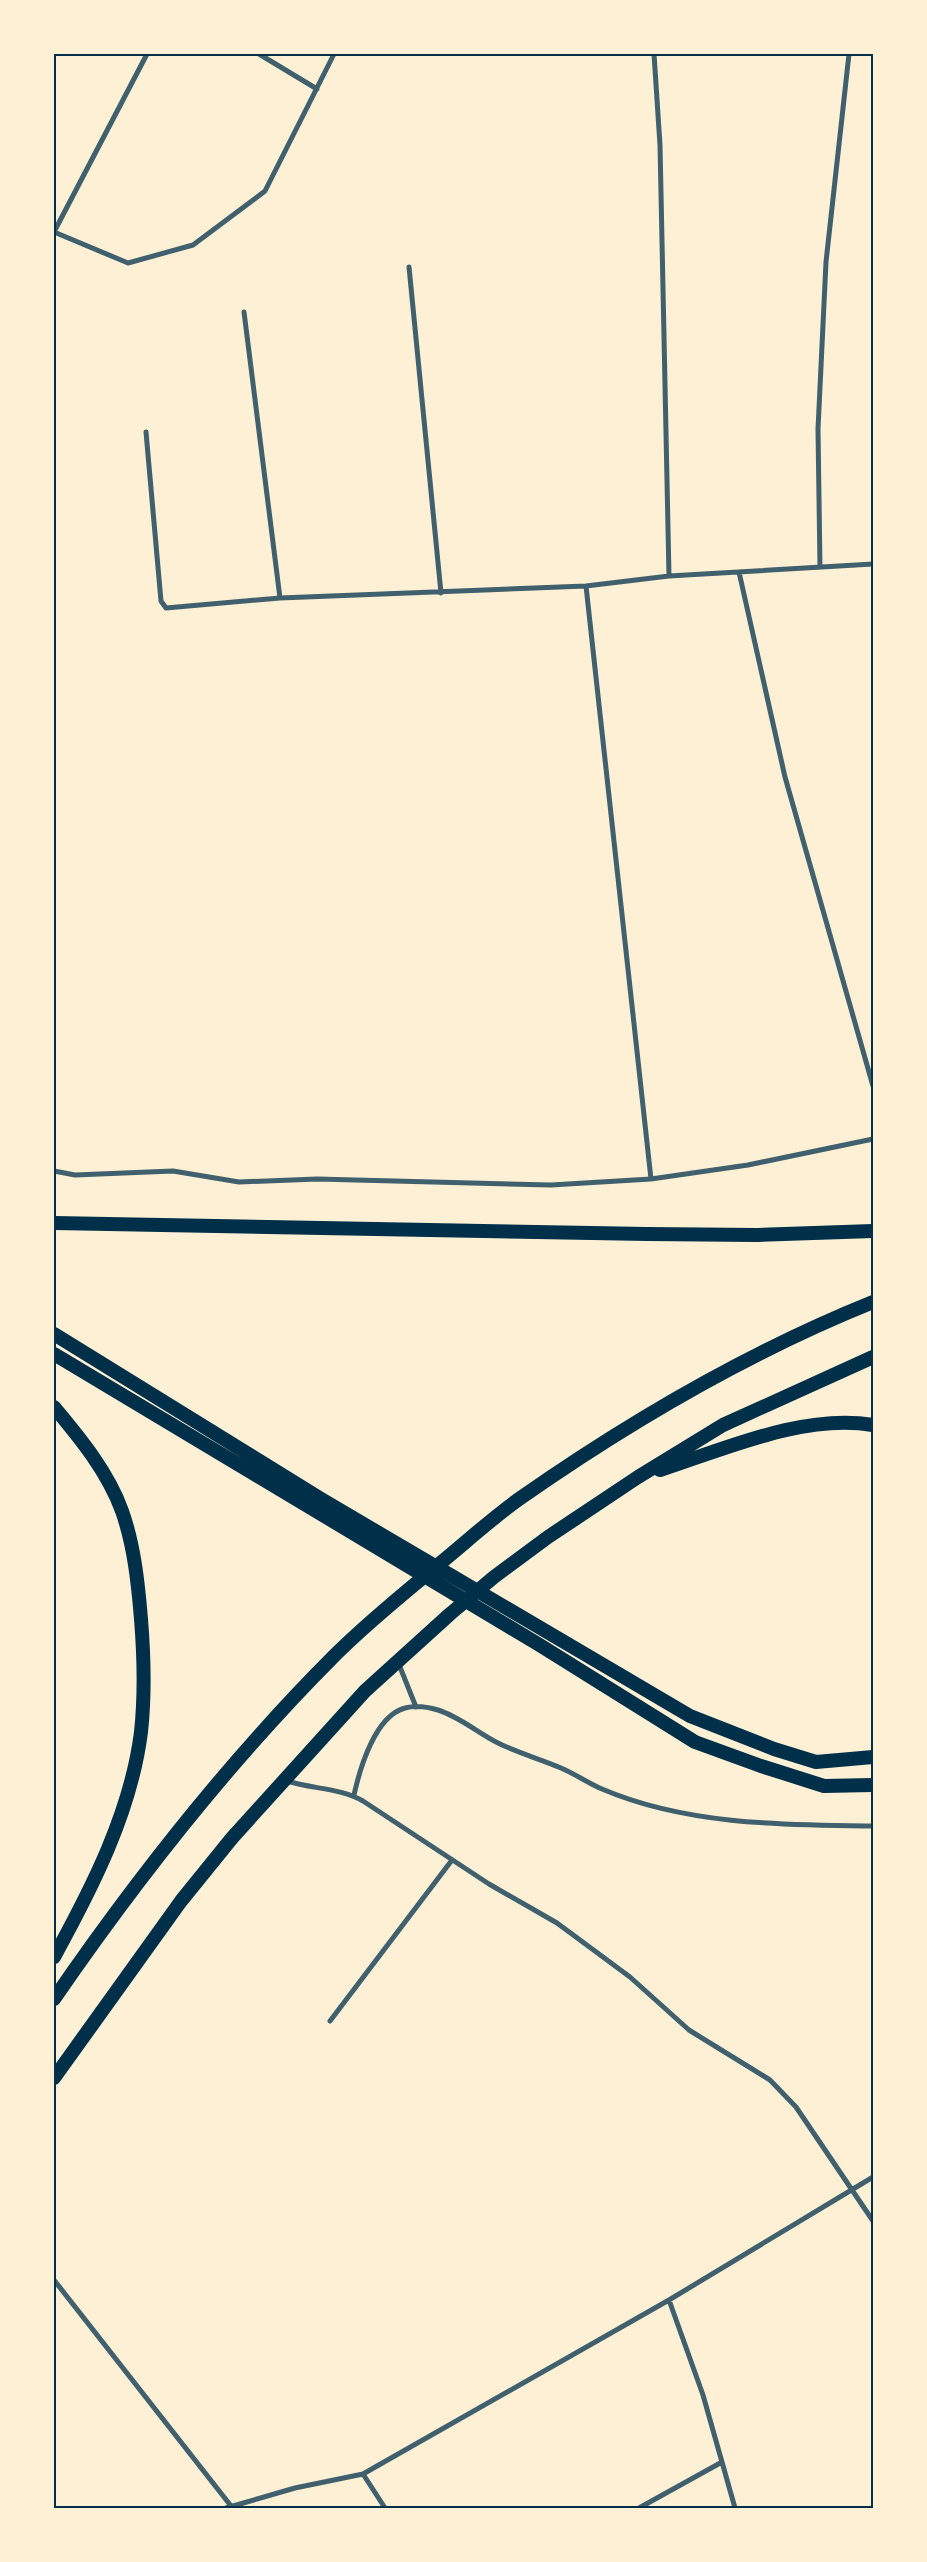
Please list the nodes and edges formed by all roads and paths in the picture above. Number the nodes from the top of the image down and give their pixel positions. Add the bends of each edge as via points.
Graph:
1 (147, 54) edge
2 (259, 54) edge
3 (334, 54) edge
4 (654, 54) edge
5 (849, 54) edge
6 (318, 89) junction
7 (54, 232) edge
8 (409, 267) dead end
9 (244, 312) dead end
10 (146, 432) dead end
11 (873, 564) edge
12 (820, 567) junction
13 (739, 572) junction
14 (669, 576) junction
15 (586, 586) junction
16 (441, 593) junction
17 (280, 598) junction
18 (873, 1086) edge
19 (873, 1139) edge
20 (54, 1170) edge
21 (650, 1179) junction
22 (54, 1223) edge
23 (873, 1231) edge
24 (873, 1302) edge
25 (54, 1334) edge
26 (54, 1354) edge
27 (873, 1358) edge
28 (54, 1407) edge
29 (873, 1426) edge
30 (638, 1477) junction
31 (398, 1661) junction
32 (416, 1707) junction
33 (873, 1757) edge
34 (284, 1780) junction
35 (873, 1785) edge
36 (354, 1796) junction
37 (873, 1826) edge
38 (452, 1860) junction
39 (54, 1957) edge
40 (54, 1999) edge
41 (330, 2021) dead end
42 (54, 2078) edge
43 (873, 2177) edge
44 (852, 2190) junction
45 (873, 2221) edge
46 (54, 2280) edge
47 (669, 2300) junction
48 (722, 2462) junction
49 (363, 2474) junction
50 (229, 2507) edge
51 (385, 2508) edge
52 (639, 2508) edge
53 (736, 2508) edge

1 - 7 street
2 - 6 street
3 - 6 street
4 - 14 street via 660,145
5 - 12 street via 826,262 818,430
6 - 7 street via 265,191 194,245 128,264
8 - 16 street
9 - 17 street
10 - 17 street via 161,601 166,608
11 - 12 street
12 - 13 street
13 - 14 street
13 - 18 street via 785,777
14 - 15 street
15 - 16 street
15 - 21 street
16 - 17 street
19 - 21 street via 748,1165
20 - 21 street via 74,1175 173,1172 238,1182 317,1178 551,1185
22 - 23 highway via 647,1234
24 - 40 highway via 823,1322 696,1386 518,1500 395,1600 336,1654 261,1734 148,1870
25 - 33 highway via 510,1612 690,1716 816,1762
26 - 35 highway via 500,1621 695,1742 824,1786
27 - 30 highway via 723,1425
28 - 39 highway via 94,1458 122,1510 137,1573 144,1668 140,1733 115,1832
29 - 30 highway via 850,1421 758,1438
30 - 31 highway via 548,1537 494,1578
31 - 32 street
31 - 34 highway via 365,1691
32 - 36 street via 397,1711 383,1722 366,1756
32 - 37 street via 451,1715 518,1752 603,1789 648,1804 766,1823
34 - 36 street
34 - 42 highway via 180,1901
36 - 38 street
38 - 41 street
38 - 44 street via 557,1923 630,1977 689,2030 770,2080 796,2107
43 - 44 street
44 - 45 street
44 - 47 street
46 - 50 street
47 - 48 street via 704,2395
47 - 49 street
48 - 52 street
48 - 53 street
49 - 50 street via 295,2488
49 - 51 street

